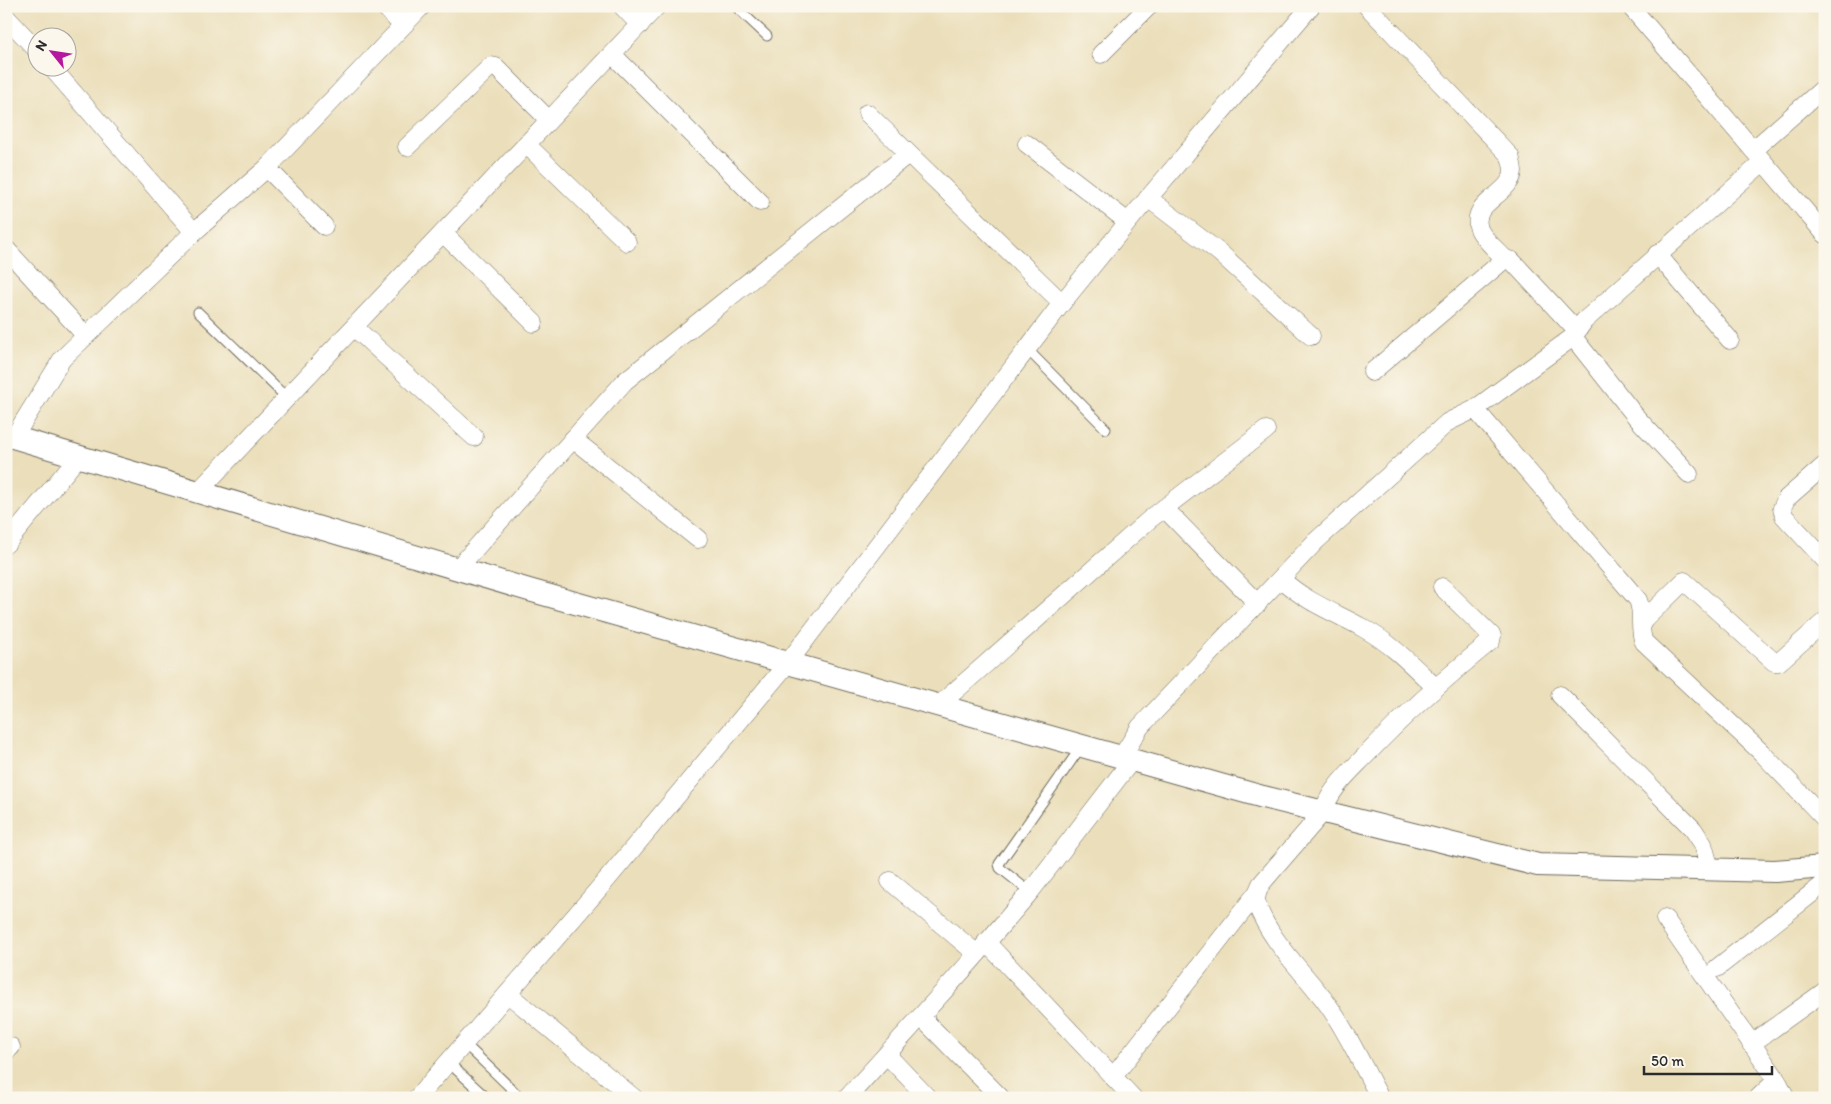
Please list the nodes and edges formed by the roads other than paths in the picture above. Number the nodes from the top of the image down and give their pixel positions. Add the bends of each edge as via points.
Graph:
1 (384, 6) edge
2 (422, 6) edge
3 (622, 6) edge
4 (657, 6) edge
5 (735, 6) edge
6 (1150, 6) edge
7 (1311, 6) edge
8 (1367, 6) edge
9 (1630, 6) edge
10 (6, 17) edge
11 (640, 24) junction
12 (402, 25) junction
13 (767, 36) dead end
14 (28, 40) edge
15 (612, 54) junction
16 (1101, 54) dead end
17 (61, 78) edge
18 (1825, 87) edge
19 (867, 113) dead end
20 (549, 120) junction
21 (526, 144) junction
22 (1027, 144) dead end
23 (407, 147) dead end
24 (908, 154) junction
25 (1758, 156) junction
26 (267, 168) junction
27 (1148, 198) junction
28 (760, 202) dead end
29 (1128, 222) junction
30 (324, 226) dead end
31 (194, 232) junction
32 (444, 233) junction
33 (1825, 234) edge
34 (627, 242) dead end
35 (6, 249) edge
36 (1657, 254) junction
37 (1505, 259) junction
38 (1062, 303) junction
39 (198, 312) dead end
40 (534, 323) dead end
41 (354, 326) junction
42 (1575, 334) junction
43 (86, 335) junction
44 (1311, 336) dead end
45 (1730, 340) dead end
46 (1027, 349) junction
47 (1372, 372) dead end
48 (287, 398) junction
49 (1475, 410) junction
50 (1106, 429) dead end
51 (1266, 430) dead end
52 (10, 436) edge
53 (474, 438) dead end
54 (573, 439) junction
55 (79, 456) junction
56 (1825, 464) edge
57 (1689, 474) dead end
58 (198, 492) junction
59 (1164, 508) junction
60 (698, 539) dead end
61 (6, 544) edge
62 (1825, 560) edge
63 (457, 569) junction
64 (1281, 579) junction
65 (1442, 587) dead end
66 (1258, 604) junction
67 (1825, 621) edge
68 (1642, 622) junction
69 (787, 664) junction
70 (1435, 686) junction
71 (1560, 695) dead end
72 (938, 706) junction
73 (1082, 746) junction
74 (1126, 759) junction
75 (1323, 812) junction
76 (1825, 819) edge
77 (1825, 867) edge
78 (1710, 869) junction
79 (890, 881) dead end
80 (1825, 883) edge
81 (1030, 892) junction
82 (1256, 894) junction
83 (1664, 919) dead end
84 (981, 948) junction
85 (1717, 968) dead end
86 (1825, 991) edge
87 (508, 994) junction
88 (921, 1017) junction
89 (465, 1044) junction
90 (1751, 1044) junction
91 (886, 1056) junction
92 (449, 1063) junction
93 (1113, 1077) junction
94 (1777, 1080) junction
95 (417, 1098) edge
96 (487, 1098) edge
97 (521, 1098) edge
98 (634, 1098) edge
99 (847, 1098) edge
100 (928, 1098) edge
101 (1001, 1098) edge
102 (1133, 1098) edge
103 (1380, 1098) edge
104 (1758, 1098) edge
105 (1786, 1098) edge

1 - 12 street
2 - 12 street
3 - 11 street
4 - 11 street
5 - 13 lane
6 - 16 street
7 - 27 street
8 - 37 street via 1510,156 1513,171 1509,184 1484,206 1477,221 1480,230
9 - 25 street
10 - 14 street
11 - 15 street
12 - 26 street
15 - 20 street
15 - 28 street
17 - 31 street
18 - 25 street
19 - 24 street
20 - 21 street
20 - 23 street via 496,67 491,66
21 - 32 street
21 - 34 street
22 - 29 street
24 - 38 street
24 - 54 street via 625,381
25 - 33 street
25 - 36 street
26 - 30 street
26 - 31 street
27 - 29 street
27 - 44 street via 1220,253
29 - 38 street
31 - 43 street
32 - 40 street
32 - 41 street
35 - 43 street
36 - 42 street via 1584,321
36 - 45 street
37 - 42 street via 1512,261
37 - 47 street
38 - 46 street
39 - 48 lane
41 - 48 street
41 - 53 street
42 - 49 street
42 - 57 street via 1637,418
43 - 52 street via 62,359
46 - 50 lane
46 - 69 street
48 - 58 street
49 - 64 street via 1448,422 1316,541
49 - 68 street via 1638,600
51 - 59 street
52 - 55 street
54 - 60 street
54 - 63 street
55 - 58 street
55 - 61 street
56 - 62 street via 1786,499 1782,508 1784,516
58 - 63 street
59 - 66 street
59 - 72 street
63 - 69 street
64 - 66 street
64 - 70 street via 1314,605 1364,628 1383,641
65 - 70 street via 1492,638
66 - 74 street via 1140,727
67 - 68 street via 1779,662 1774,662 1684,581
68 - 76 street via 1644,642 1761,752
69 - 72 street
69 - 87 street
70 - 75 street via 1332,790
71 - 78 street via 1693,829 1703,844
72 - 73 street
73 - 74 street
73 - 81 lane via 999,864
74 - 75 street
74 - 81 street
75 - 78 street via 1538,865
75 - 82 street
77 - 78 street via 1775,871
79 - 84 street
80 - 85 street
81 - 84 street
82 - 93 street
82 - 103 street via 1256,903 1278,942 1328,1006
83 - 90 street
84 - 88 street
84 - 93 street
86 - 90 street
87 - 89 street
87 - 98 street
88 - 91 street
88 - 101 street
89 - 92 street
89 - 97 lane
90 - 94 street
91 - 99 street
91 - 100 street
92 - 95 street
92 - 96 lane
93 - 102 street
94 - 104 street
94 - 105 street

